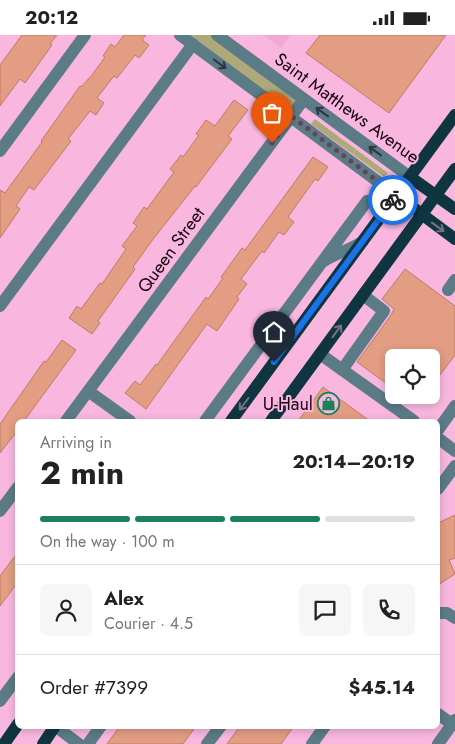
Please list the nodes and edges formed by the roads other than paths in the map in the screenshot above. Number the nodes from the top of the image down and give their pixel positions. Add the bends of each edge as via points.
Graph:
1 (86, 35) edge
2 (180, 35) edge
3 (218, 35) edge
4 (192, 44) junction
5 (304, 99) junction
6 (455, 115) edge
7 (291, 116) junction
8 (0, 151) edge
9 (455, 169) edge
10 (410, 177) junction
11 (396, 195) junction
12 (436, 196) junction
13 (367, 201) dead end
14 (455, 209) edge
15 (422, 215) junction
16 (455, 239) edge
17 (362, 242) junction
18 (324, 261) junction
19 (363, 295) junction
20 (0, 307) edge
21 (320, 354) junction
22 (342, 370) junction
23 (88, 391) junction
24 (455, 406) edge
25 (67, 419) edge
26 (127, 419) edge
27 (207, 419) edge
28 (232, 419) edge
29 (271, 419) edge
30 (411, 419) edge
31 (440, 427) edge
32 (440, 440) edge
33 (455, 451) edge
34 (455, 466) edge
35 (440, 486) edge
36 (15, 491) edge
37 (0, 511) edge
38 (440, 613) edge
39 (455, 618) edge
40 (15, 681) edge
41 (0, 701) edge
42 (440, 715) edge
43 (454, 722) edge
44 (15, 728) edge
45 (53, 729) edge
46 (59, 729) edge
47 (99, 729) edge
48 (219, 729) edge
49 (323, 729) edge
50 (4, 744) edge
51 (43, 744) edge
52 (79, 744) edge
53 (88, 744) edge
54 (207, 744) edge
55 (312, 744) edge
56 (438, 744) edge

1 - 8 street
2 - 4 street
3 - 5 street, Saint Matthews Avenue
4 -> 7 street
4 - 20 street
5 - 7 street, Queen Street
10 -> 5 street, Saint Matthews Avenue
6 - 10 main road
7 - 11 street
7 - 23 street, Queen Street
9 - 12 main road
10 - 11 main road
10 - 12 main road, Saint Matthews Avenue
11 - 15 main road
11 - 17 main road
12 - 14 main road, Saint Matthews Avenue
12 - 15 main road
13 - 18 street
15 -> 16 main road
15 - 19 main road
17 - 18 street
17 -> 28 main road
18 - 27 street
21 -> 19 main road
19 - 22 street via 384,311
21 - 22 street
21 - 29 main road
22 - 30 street
23 - 25 street, Queen Street
23 - 26 street
24 - 31 street
32 - 33 street
34 - 35 street
36 - 37 street
38 - 39 street
40 - 41 street
42 - 43 street
43 - 56 street
44 - 50 main road
45 - 51 main road
46 - 52 street
47 - 53 street
48 - 54 street
49 - 55 street

